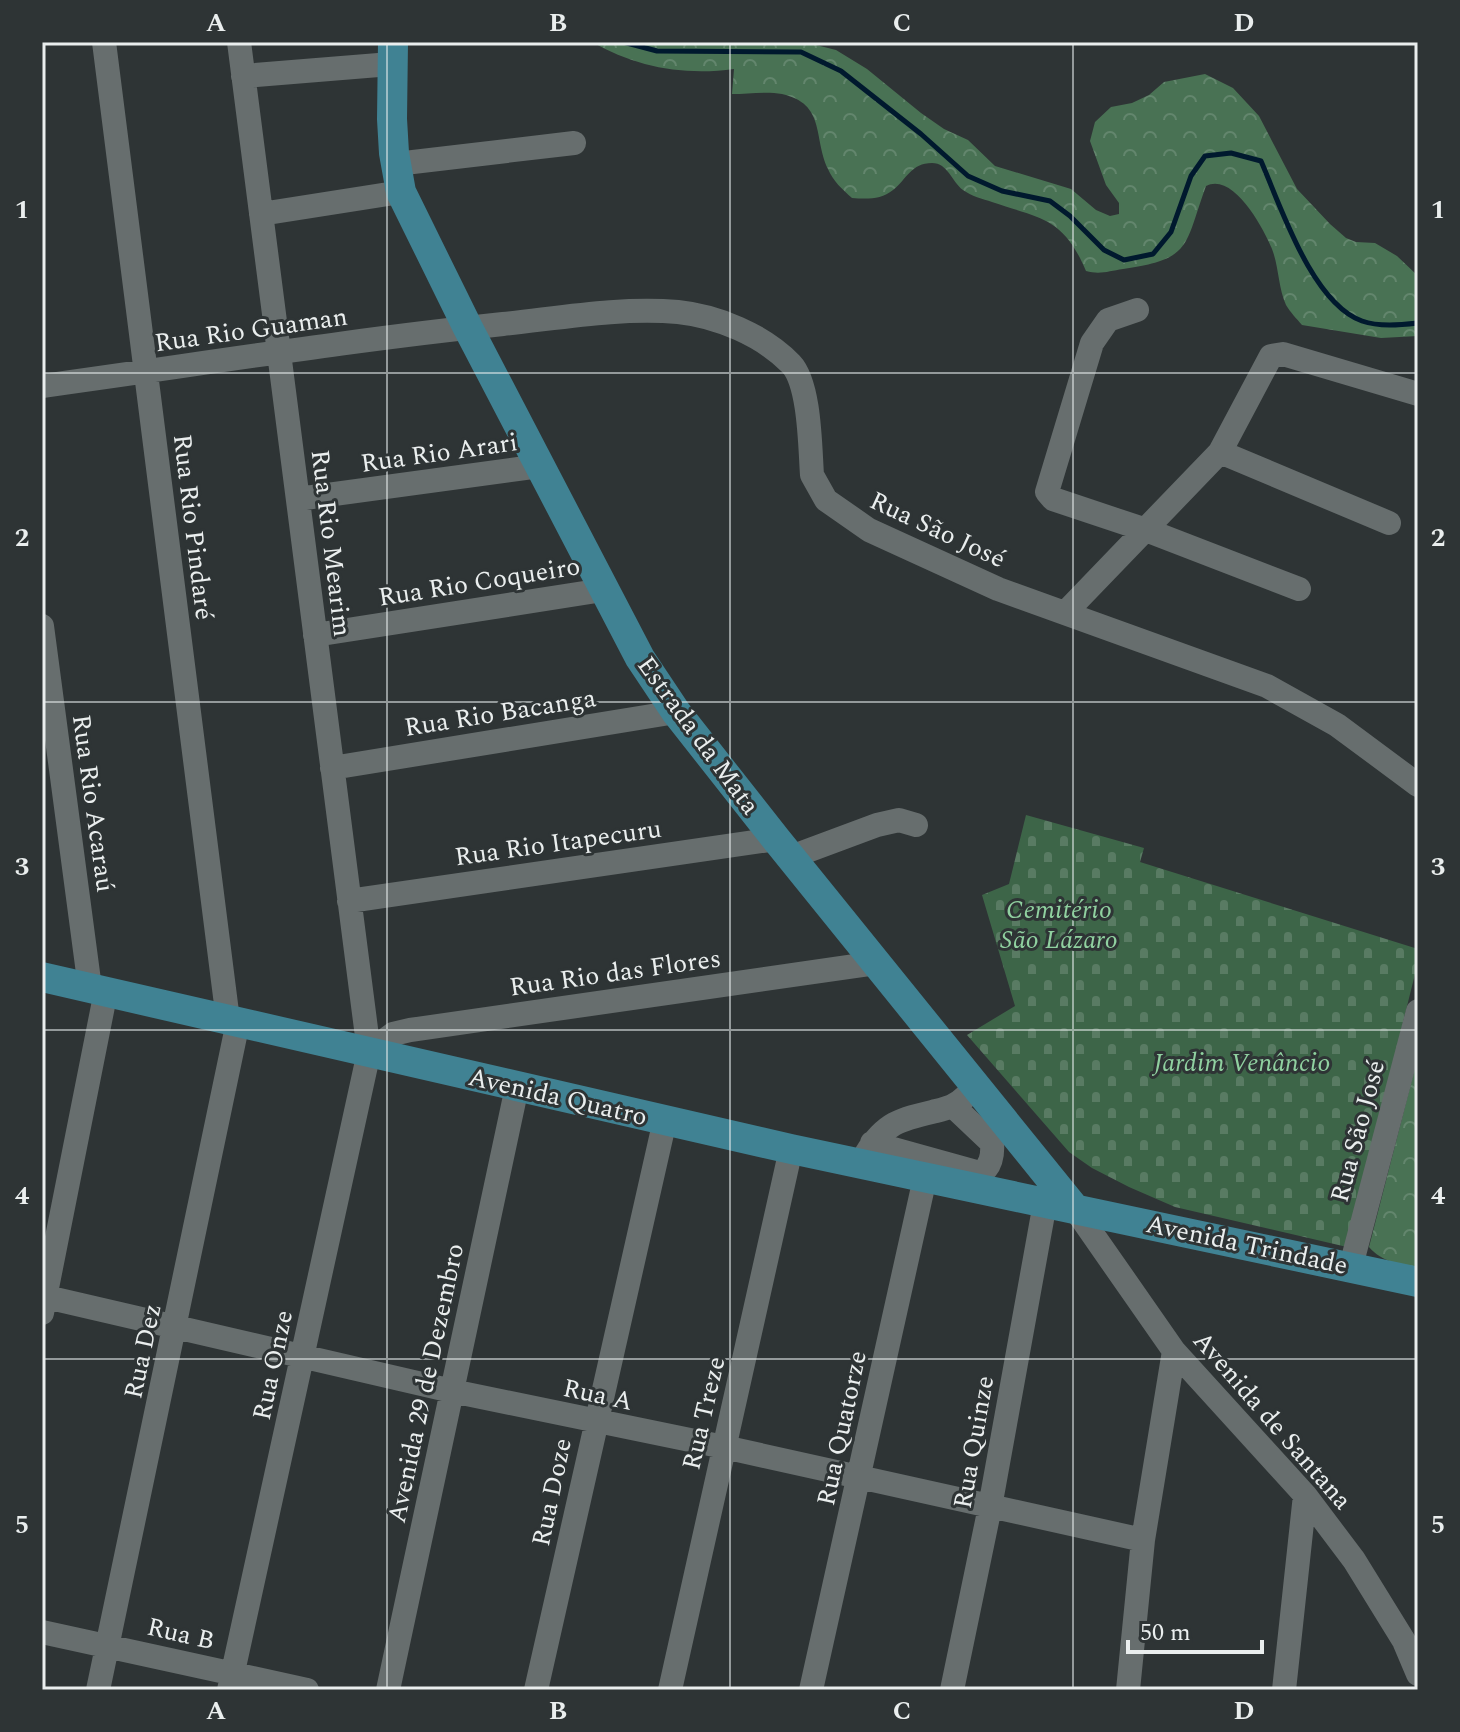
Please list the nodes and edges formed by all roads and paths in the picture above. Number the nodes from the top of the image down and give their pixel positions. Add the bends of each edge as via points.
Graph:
1 (104, 42) edge
2 (239, 42) edge
3 (392, 53) edge
4 (243, 76) junction
5 (574, 143) dead end
6 (399, 178) junction
7 (261, 214) junction
8 (1137, 310) dead end
9 (468, 328) junction
10 (279, 353) junction
11 (146, 372) junction
12 (42, 386) edge
13 (1418, 394) edge
14 (1220, 452) junction
15 (540, 466) junction
16 (298, 499) junction
17 (1389, 523) dead end
18 (1146, 530) junction
19 (1299, 589) dead end
20 (603, 590) junction
21 (1065, 613) junction
22 (42, 626) edge
23 (315, 635) junction
24 (676, 712) junction
25 (332, 768) junction
26 (1418, 785) edge
27 (916, 825) dead end
28 (783, 848) junction
29 (349, 901) junction
30 (876, 963) junction
31 (42, 977) edge
32 (98, 990) junction
33 (1418, 1011) edge
34 (233, 1021) junction
35 (369, 1052) junction
36 (517, 1087) junction
37 (964, 1097) junction
38 (665, 1120) junction
39 (791, 1149) junction
40 (867, 1154) junction
41 (925, 1178) junction
42 (1045, 1203) junction
43 (1075, 1209) junction
44 (1351, 1266) junction
45 (1418, 1282) edge
46 (43, 1302) edge
47 (176, 1328) junction
48 (1174, 1351) junction
49 (303, 1356) junction
50 (452, 1391) junction
51 (595, 1422) junction
52 (724, 1447) junction
53 (859, 1477) junction
54 (1305, 1495) junction
55 (990, 1507) junction
56 (1143, 1540) junction
57 (42, 1632) edge
58 (1411, 1639) edge
59 (107, 1645) junction
60 (1418, 1674) edge
61 (230, 1682) edge
62 (98, 1690) edge
63 (307, 1690) edge
64 (388, 1690) edge
65 (536, 1690) edge
66 (670, 1690) edge
67 (811, 1690) edge
68 (952, 1690) edge
69 (1128, 1690) edge
70 (1284, 1690) edge

1 - 11 street, Rua Rio Pindaré
2 - 4 street, Rua Rio Mearim
3 - 4 street, Estrada da Mata
3 - 6 main road, Estrada da Mata
4 - 7 street, Rua Rio Mearim
5 - 6 street
6 - 7 street
6 - 9 main road, Estrada da Mata
7 - 10 street, Rua Rio Mearim
8 - 18 street via 1108,320 1092,343 1047,492 1053,499
9 - 10 street, Rua Rio Guaman
9 - 15 main road, Estrada da Mata
9 - 21 street, Rua São José via 641,310 714,319 739,330 794,366 801,383 812,475 826,500 869,530 998,589
10 - 11 street, Rua Rio Guaman
10 - 16 street, Rua Rio Mearim
11 - 12 street, Rua Rio Guaman
11 - 34 street, Rua Rio Pindaré
13 - 14 street via 1276,354 1267,359
14 - 17 street
14 - 18 street
15 - 16 street, Rua Rio Arari
15 - 20 main road, Estrada da Mata
16 - 23 street, Rua Rio Mearim
18 - 19 street
18 - 21 street
20 - 23 street, Rua Rio Coqueiro
20 - 24 main road, Estrada da Mata
21 - 26 street, Rua São José via 1287,696 1337,725
22 - 32 street, Rua Rio Acaraú
23 - 25 street, Rua Rio Mearim
24 - 25 street, Rua Rio Bacanga
24 - 28 main road, Estrada da Mata
25 - 29 street, Rua Rio Mearim
27 - 28 street, Rua Rio Itapecuru via 899,820
28 - 29 street, Rua Rio Itapecuru
28 - 30 main road, Estrada da Mata
29 - 35 street, Rua Rio Mearim
30 - 35 street, Rua Rio das Flores via 410,1030 393,1034
30 - 37 main road, Estrada da Mata
31 - 32 main road, Avenida Quatro
32 - 34 main road, Avenida Quatro
32 - 46 street, Rua Rio Acaraú
33 - 44 street, Rua São José
34 - 35 main road, Avenida Quatro
34 - 47 street, Rua Dez
35 - 36 main road, Avenida Quatro
35 - 49 street, Rua Onze
36 - 38 main road, Avenida Quatro
36 - 50 street, Avenida 29 de Dezembro
37 - 40 street via 894,1122
37 - 40 street via 992,1143 988,1166 980,1173
37 - 43 main road, Estrada da Mata
38 - 39 main road, Avenida Quatro
38 - 51 street, Rua Doze
39 - 40 main road, Avenida Quatro
39 - 52 street, Rua Treze
40 - 41 main road, Avenida Quatro
41 - 42 main road, Avenida Quatro
41 - 53 street, Rua Quatorze
42 - 43 main road, Avenida Quatro
42 - 55 street, Rua Quinze
43 - 44 main road, Avenida Trindade
43 - 48 street, Avenida de Santana
44 - 45 main road, Avenida Trindade
46 - 47 street, Rua A
47 - 49 street, Rua A
47 - 59 street, Rua Dez
48 - 54 street, Avenida de Santana
48 - 56 street
49 - 50 street, Rua A
49 - 61 street, Rua Onze
50 - 51 street, Rua A
50 - 64 street, Avenida 29 de Dezembro
51 - 52 street, Rua A
51 - 65 street, Rua Doze
52 - 53 street, Rua A
52 - 66 street, Rua Treze
53 - 55 street, Rua A
53 - 67 street, Rua Quatorze
54 - 58 street, Avenida de Santana
54 - 70 street
55 - 56 street, Rua A
55 - 68 street, Rua Quinze
56 - 69 street
57 - 59 street, Rua B
58 - 60 street, Avenida de Santana
59 - 61 street, Rua B
59 - 62 street, Rua Dez
61 - 63 street, Rua B

